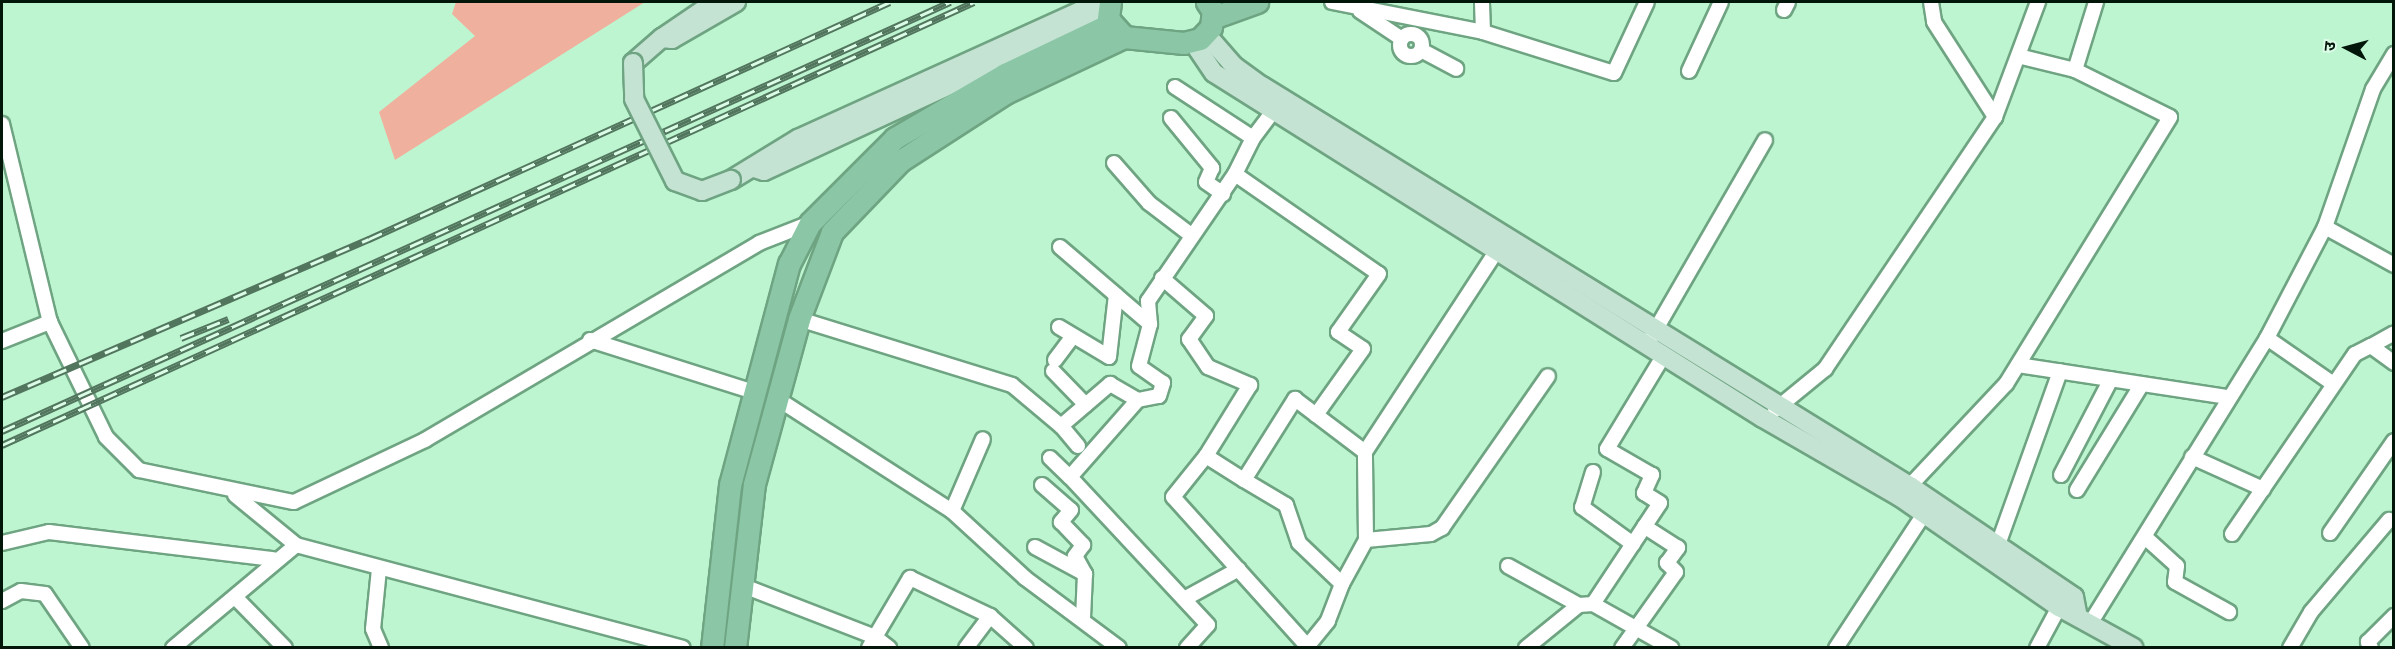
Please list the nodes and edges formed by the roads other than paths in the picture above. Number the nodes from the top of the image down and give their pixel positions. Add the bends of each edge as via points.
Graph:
1 (715, 2) edge
2 (736, 2) edge
3 (1257, 2) edge
4 (1332, 2) edge
5 (1482, 2) edge
6 (1647, 2) edge
7 (1721, 2) edge
8 (1931, 2) edge
9 (2038, 2) edge
10 (2096, 2) edge
11 (1355, 8) junction
12 (1110, 15) edge
13 (1205, 24) edge
14 (1483, 32) junction
15 (662, 38) junction
16 (2394, 54) edge
17 (2022, 57) junction
18 (1456, 69) dead end
19 (2075, 70) junction
20 (1689, 71) dead end
21 (1174, 87) dead end
22 (1274, 110) junction
23 (1995, 117) junction
24 (1171, 118) dead end
25 (2, 124) edge
26 (1253, 138) junction
27 (1765, 140) dead end
28 (1114, 163) dead end
29 (1235, 174) junction
30 (1223, 194) junction
31 (810, 223) junction
32 (2325, 227) junction
33 (1191, 235) junction
34 (1060, 247) dead end
35 (1498, 249) junction
36 (2394, 264) edge
37 (1162, 278) junction
38 (1116, 295) junction
39 (799, 319) junction
40 (50, 322) junction
41 (1150, 324) junction
42 (1059, 327) dead end
43 (2394, 333) edge
44 (1073, 336) junction
45 (1652, 336) junction
46 (2267, 338) junction
47 (590, 340) junction
48 (2, 341) edge
49 (2371, 346) junction
50 (1664, 355) junction
51 (2394, 363) edge
52 (2018, 364) junction
53 (2060, 371) junction
54 (1548, 376) dead end
55 (2111, 379) junction
56 (2332, 383) junction
57 (2142, 384) junction
58 (757, 393) junction
59 (2228, 397) junction
60 (779, 400) junction
61 (1138, 400) junction
62 (1783, 404) junction
63 (1086, 405) junction
64 (1316, 415) junction
65 (1763, 418) junction
66 (1062, 426) junction
67 (983, 439) dead end
68 (2394, 441) edge
69 (1078, 446) dead end
70 (1365, 452) junction
71 (1206, 456) junction
72 (2192, 457) junction
73 (1050, 458) dead end
74 (1593, 472) dead end
75 (2061, 475) dead end
76 (1070, 477) junction
77 (1244, 480) junction
78 (1042, 485) dead end
79 (2263, 489) junction
80 (2077, 490) dead end
81 (1905, 491) junction
82 (234, 494) junction
83 (952, 511) junction
84 (1924, 514) junction
85 (2392, 519) edge
86 (1644, 526) junction
87 (2330, 533) dead end
88 (2232, 534) dead end
89 (2145, 537) junction
90 (1366, 540) junction
91 (2, 543) edge
92 (1633, 544) junction
93 (296, 545) junction
94 (1035, 547) dead end
95 (1994, 556) junction
96 (273, 560) junction
97 (1508, 566) dead end
98 (379, 568) junction
99 (1239, 569) junction
100 (1085, 574) junction
101 (1342, 584) junction
102 (741, 585) junction
103 (236, 598) junction
104 (1186, 598) junction
105 (2, 601) edge
106 (1586, 604) junction
107 (2059, 607) junction
108 (2229, 612) dead end
109 (990, 616) junction
110 (2394, 616) edge
111 (1083, 618) junction
112 (2084, 618) junction
113 (1638, 625) junction
114 (872, 642) edge
115 (1189, 647) edge
116 (1308, 647) edge
117 (82, 648) edge
118 (173, 648) edge
119 (285, 648) edge
120 (381, 648) edge
121 (682, 648) edge
122 (712, 648) edge
123 (735, 648) edge
124 (889, 648) edge
125 (966, 648) edge
126 (1026, 648) edge
127 (1119, 648) edge
128 (1526, 648) edge
129 (1622, 648) edge
130 (1671, 648) edge
131 (1836, 648) edge
132 (2037, 648) edge
133 (2134, 648) edge
134 (2290, 648) edge
135 (2371, 648) edge

1 - 15 street
2 - 15 street via 672,39
3 - 13 main road
4 - 11 street
5 - 14 street
6 - 14 street via 1614,73
7 - 20 street
8 - 23 street via 1934,22
9 - 17 street
10 - 19 street
11 - 14 street
11 - 18 street via 1402,39 1416,35 1421,50
12 - 13 main road
12 - 15 street, bridge via 764,171 754,168 702,191 675,181 634,99 633,63
12 - 31 main road via 895,138
12 - 39 main road via 1005,93 900,161 832,232
13 - 22 street via 1205,65
13 - 45 street via 1234,66 1262,86
16 - 32 street via 2373,89
17 - 19 street
17 - 23 street
19 - 52 street via 2170,117
21 - 26 street
22 - 26 street
22 - 35 street
23 - 62 street via 1825,369
24 - 30 street via 1212,168 1206,182
25 - 40 street
26 - 29 street
27 - 45 street
28 - 33 street via 1149,203
29 - 30 street
29 - 64 street via 1379,274 1338,332 1363,349
30 - 33 street
31 - 47 street via 759,243
31 - 58 main road via 789,264
32 - 36 street
32 - 46 street
33 - 37 street
34 - 38 street
35 - 45 street
35 - 70 street
37 - 41 street via 1148,301
37 - 71 street via 1206,316 1189,339 1208,367 1250,385
38 - 41 street
38 - 44 street via 1109,357
39 - 60 main road
39 - 66 street via 1012,385
40 - 48 street
40 - 82 street via 94,417 139,470
41 - 61 street via 1138,366 1163,383 1160,396
42 - 44 street
43 - 49 street
44 - 63 street via 1054,366
45 - 50 street
45 - 62 street
46 - 56 street
46 - 59 street
47 - 58 street
47 - 82 street via 425,440 294,502
49 - 51 street
49 - 56 street via 2355,354
50 - 65 street
50 - 86 street via 1607,449 1652,475 1644,493 1660,503
52 - 53 street
52 - 81 street
53 - 55 street
53 - 95 street
54 - 90 street via 1442,528 1431,534
55 - 57 street
55 - 75 street
56 - 79 street
57 - 59 street
57 - 80 street
58 - 122 main road via 730,485
59 - 72 street
60 - 83 street
60 - 102 main road via 754,484
61 - 63 street via 1110,384
61 - 76 street
62 - 65 street
62 - 81 street
63 - 66 street
64 - 70 street
64 - 77 street via 1295,399
65 - 81 street
66 - 69 street
67 - 83 street
68 - 87 street
70 - 90 street
71 - 77 street
71 - 99 street via 1173,497
72 - 79 street
72 - 89 street
73 - 76 street
74 - 92 street via 1582,507
76 - 104 street
77 - 101 street via 1286,505 1299,543
78 - 100 street via 1071,510 1061,522 1083,544 1076,555
79 - 88 street
81 - 84 street
81 - 95 street
82 - 93 street
83 - 111 street via 1025,578
84 - 95 street
84 - 131 street
85 - 134 street via 2311,612
86 - 92 street
86 - 113 street via 1678,548 1667,563 1676,572
89 - 108 street via 2176,566 2175,582
89 - 112 street
90 - 101 street
91 - 96 street via 49,532
92 - 106 street
93 - 96 street
93 - 98 street
94 - 100 street
95 - 107 street
95 - 112 street via 2074,597
96 - 103 street
97 - 106 street
98 - 120 street via 373,629
98 - 121 street
99 - 104 street
99 - 116 street
100 - 111 street
101 - 116 street via 1328,621
102 - 114 street
102 - 123 main road
103 - 118 street
103 - 119 street
104 - 115 street via 1208,625
105 - 117 street via 21,591 45,594
106 - 113 street
106 - 128 street
107 - 112 street
107 - 132 street
109 - 114 street via 910,578
109 - 125 street
109 - 126 street
110 - 135 street via 2368,642
111 - 127 street
112 - 133 street
113 - 129 street
113 - 130 street
114 - 124 street

